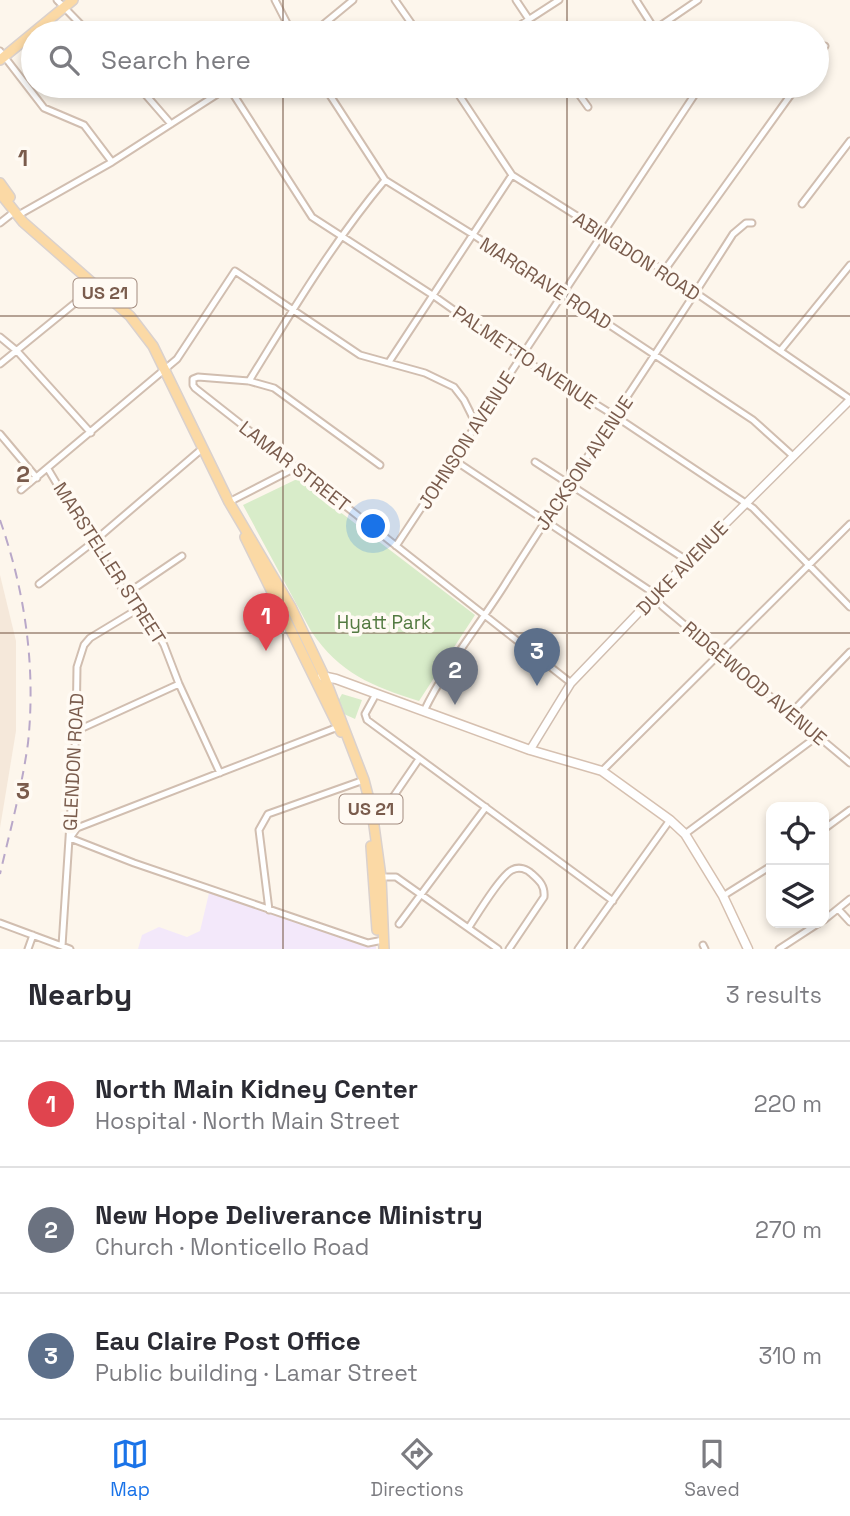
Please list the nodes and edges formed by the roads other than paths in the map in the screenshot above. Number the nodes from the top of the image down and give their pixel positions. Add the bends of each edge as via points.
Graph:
1 (73, 0) edge
2 (275, 0) edge
3 (353, 0) edge
4 (395, 0) edge
5 (516, 0) edge
6 (559, 0) edge
7 (636, 0) edge
8 (698, 0) edge
9 (61, 4) edge
10 (529, 19) junction
11 (42, 21) edge
12 (77, 21) edge
13 (286, 21) edge
14 (328, 21) edge
15 (410, 21) edge
16 (526, 21) edge
17 (650, 21) edge
18 (670, 21) edge
19 (21, 39) edge
20 (2, 56) edge
21 (21, 80) edge
22 (36, 98) edge
23 (148, 98) edge
24 (211, 98) edge
25 (237, 98) edge
26 (332, 98) edge
27 (461, 98) edge
28 (581, 98) edge
29 (692, 98) edge
30 (788, 98) edge
31 (587, 107) dead end
32 (171, 124) junction
33 (850, 141) edge
34 (112, 162) junction
35 (512, 175) junction
36 (385, 180) junction
37 (0, 183) edge
38 (0, 193) edge
39 (802, 204) dead end
40 (18, 213) junction
41 (0, 223) edge
42 (751, 223) dead end
43 (604, 233) junction
44 (472, 234) junction
45 (343, 237) junction
46 (850, 265) edge
47 (664, 271) junction
48 (96, 286) junction
49 (696, 293) junction
50 (563, 294) junction
51 (434, 296) junction
52 (293, 310) junction
53 (0, 337) edge
54 (17, 351) junction
55 (780, 351) junction
56 (656, 356) junction
57 (520, 357) junction
58 (389, 362) junction
59 (0, 364) edge
60 (165, 371) junction
61 (249, 382) junction
62 (850, 399) edge
63 (615, 416) junction
64 (476, 424) junction
65 (91, 433) junction
66 (0, 434) edge
67 (203, 448) junction
68 (793, 456) junction
69 (454, 460) junction
70 (536, 462) dead end
71 (380, 465) dead end
72 (297, 467) junction
73 (48, 469) junction
74 (37, 478) junction
75 (569, 484) junction
76 (21, 490) dead end
77 (745, 504) junction
78 (231, 505) junction
79 (545, 521) junction
80 (850, 524) edge
81 (92, 543) junction
82 (396, 546) junction
83 (182, 556) dead end
84 (688, 561) junction
85 (809, 564) junction
86 (39, 583) dead end
87 (126, 594) junction
88 (654, 596) junction
89 (850, 607) edge
90 (138, 609) junction
91 (485, 617) junction
92 (850, 652) edge
93 (720, 654) junction
94 (320, 677) junction
95 (571, 683) junction
96 (179, 684) junction
97 (376, 694) junction
98 (424, 711) junction
99 (792, 712) junction
100 (341, 726) junction
101 (76, 730) junction
102 (819, 735) junction
103 (530, 750) junction
104 (419, 759) junction
105 (850, 763) edge
106 (602, 771) junction
107 (220, 773) junction
108 (362, 781) junction
109 (486, 807) junction
110 (850, 810) edge
111 (369, 812) junction
112 (670, 820) junction
113 (829, 825) edge
114 (684, 834) junction
115 (70, 838) junction
116 (766, 869) edge
117 (378, 877) junction
118 (422, 894) junction
119 (723, 896) junction
120 (850, 899) edge
121 (612, 901) junction
122 (269, 910) junction
123 (839, 910) junction
124 (829, 917) edge
125 (850, 922) edge
126 (0, 923) edge
127 (399, 924) dead end
128 (469, 927) junction
129 (811, 928) edge
130 (33, 935) junction
131 (381, 945) edge
132 (62, 946) junction
133 (28, 949) edge
134 (69, 949) edge
135 (498, 949) edge
136 (509, 949) edge
137 (578, 949) edge
138 (748, 949) edge
139 (779, 949) edge

1 - 9 main road
2 - 13 street
3 - 14 street
4 - 15 street
5 - 10 street
6 - 10 street
7 - 17 street
8 - 18 street
9 - 11 main road
9 - 12 street
10 - 16 street
19 - 20 main road
20 - 21 street
22 - 34 street via 44,108 83,125
23 - 32 street
24 - 32 street
25 - 45 street, PALMETTO AVENUE via 312,217
26 - 36 street, MARGRAVE ROAD
27 - 35 street, ABINGDON ROAD
28 - 31 street
29 - 43 street, JOHNSON AVENUE
30 - 47 street
32 - 34 street
33 - 39 street
34 - 40 street
35 - 43 street, ABINGDON ROAD
35 - 44 street
36 - 44 street, MARGRAVE ROAD
36 - 45 street
37 - 40 main road, US 21
38 - 40 main road, US 21
40 - 41 street
40 - 48 main road, US 21 via 50,248
42 - 49 street, JACKSON AVENUE via 733,234
43 - 47 street, ABINGDON ROAD
43 - 50 street, JOHNSON AVENUE
44 - 50 street, MARGRAVE ROAD
44 - 51 street
45 - 51 street, PALMETTO AVENUE
45 - 52 street
46 - 55 street
47 - 49 street, ABINGDON ROAD
48 - 54 street
48 - 60 main road, US 21 via 139,327
49 - 55 street, ABINGDON ROAD
49 - 56 street, JACKSON AVENUE
50 - 56 street, MARGRAVE ROAD
50 - 57 street, JOHNSON AVENUE
51 - 57 street, PALMETTO AVENUE
51 - 58 street
52 - 58 street via 360,355
52 - 60 street via 235,271
52 - 61 street
53 - 54 street
54 - 59 street
54 - 65 street
55 - 62 street, ABINGDON ROAD
56 - 63 street, JACKSON AVENUE
56 - 68 street, MARGRAVE ROAD via 753,420
57 - 63 street, PALMETTO AVENUE
57 - 64 street, JOHNSON AVENUE
58 - 64 street via 454,387
60 - 65 street
60 - 67 main road, US 21
61 - 71 street via 274,388
61 - 72 street, LAMAR STREET via 198,377 192,382
62 - 68 street, DUKE AVENUE
63 - 75 street, JACKSON AVENUE
63 - 77 street, PALMETTO AVENUE
64 - 69 street, JOHNSON AVENUE
65 - 73 street
66 - 74 street, MARSTELLER STREET
67 - 78 main road, US 21
67 - 81 street
68 - 77 street, DUKE AVENUE
69 - 79 street, RIDGEWOOD AVENUE
69 - 82 street, JOHNSON AVENUE
70 - 75 street
72 - 78 street
72 - 82 street, LAMAR STREET
73 - 74 street
73 - 81 street, MARSTELLER STREET
74 - 76 street
75 - 79 street, JACKSON AVENUE
75 - 84 street
77 - 84 street, DUKE AVENUE
77 - 85 street, PALMETTO AVENUE
78 - 94 main road, US 21 via 290,607
79 - 88 street, RIDGEWOOD AVENUE
79 - 91 street, JACKSON AVENUE
80 - 85 street
81 - 86 street
81 - 87 street, MARSTELLER STREET
82 - 91 street, LAMAR STREET
83 - 87 street
84 - 88 street, DUKE AVENUE
85 - 89 street, PALMETTO AVENUE
85 - 93 street
87 - 90 street, MARSTELLER STREET
88 - 93 street, RIDGEWOOD AVENUE
88 - 95 street, DUKE AVENUE
90 - 96 street, MARSTELLER STREET via 164,645
90 - 101 street, GLENDON ROAD via 84,645 77,667
91 - 95 street, LAMAR STREET
91 - 98 street, JACKSON AVENUE
92 - 99 street
93 - 99 street, RIDGEWOOD AVENUE
93 - 106 street
94 - 97 main road
94 - 100 main road, US 21
95 - 103 street, DUKE AVENUE
96 - 101 street
96 - 107 street, MARSTELLER STREET
97 - 98 main road
97 - 104 street via 365,714 367,720
98 - 103 main road
99 - 102 street, RIDGEWOOD AVENUE
100 - 107 street
100 - 108 main road, US 21
101 - 115 street, GLENDON ROAD
102 - 105 street, RIDGEWOOD AVENUE
102 - 114 street
103 - 106 main road
104 - 109 street
104 - 111 street via 389,803
106 - 112 main road
107 - 115 street via 78,828
108 - 111 main road, US 21
108 - 122 street via 268,814 259,830
109 - 118 street
109 - 121 street
110 - 113 street
111 - 117 main road, US 21
112 - 114 main road
112 - 121 street
114 - 119 main road
115 - 122 street
115 - 132 street, GLENDON ROAD
116 - 119 street
117 - 118 street via 396,877
117 - 131 main road, US 21
118 - 127 street
118 - 128 street
119 - 138 main road
120 - 123 street
121 - 137 street
122 - 131 street
123 - 124 street
123 - 125 street
126 - 130 street
128 - 135 street
128 - 136 street via 503,878 512,870 529,871 541,882 544,897
129 - 139 street
130 - 132 street
130 - 133 street
132 - 134 street

